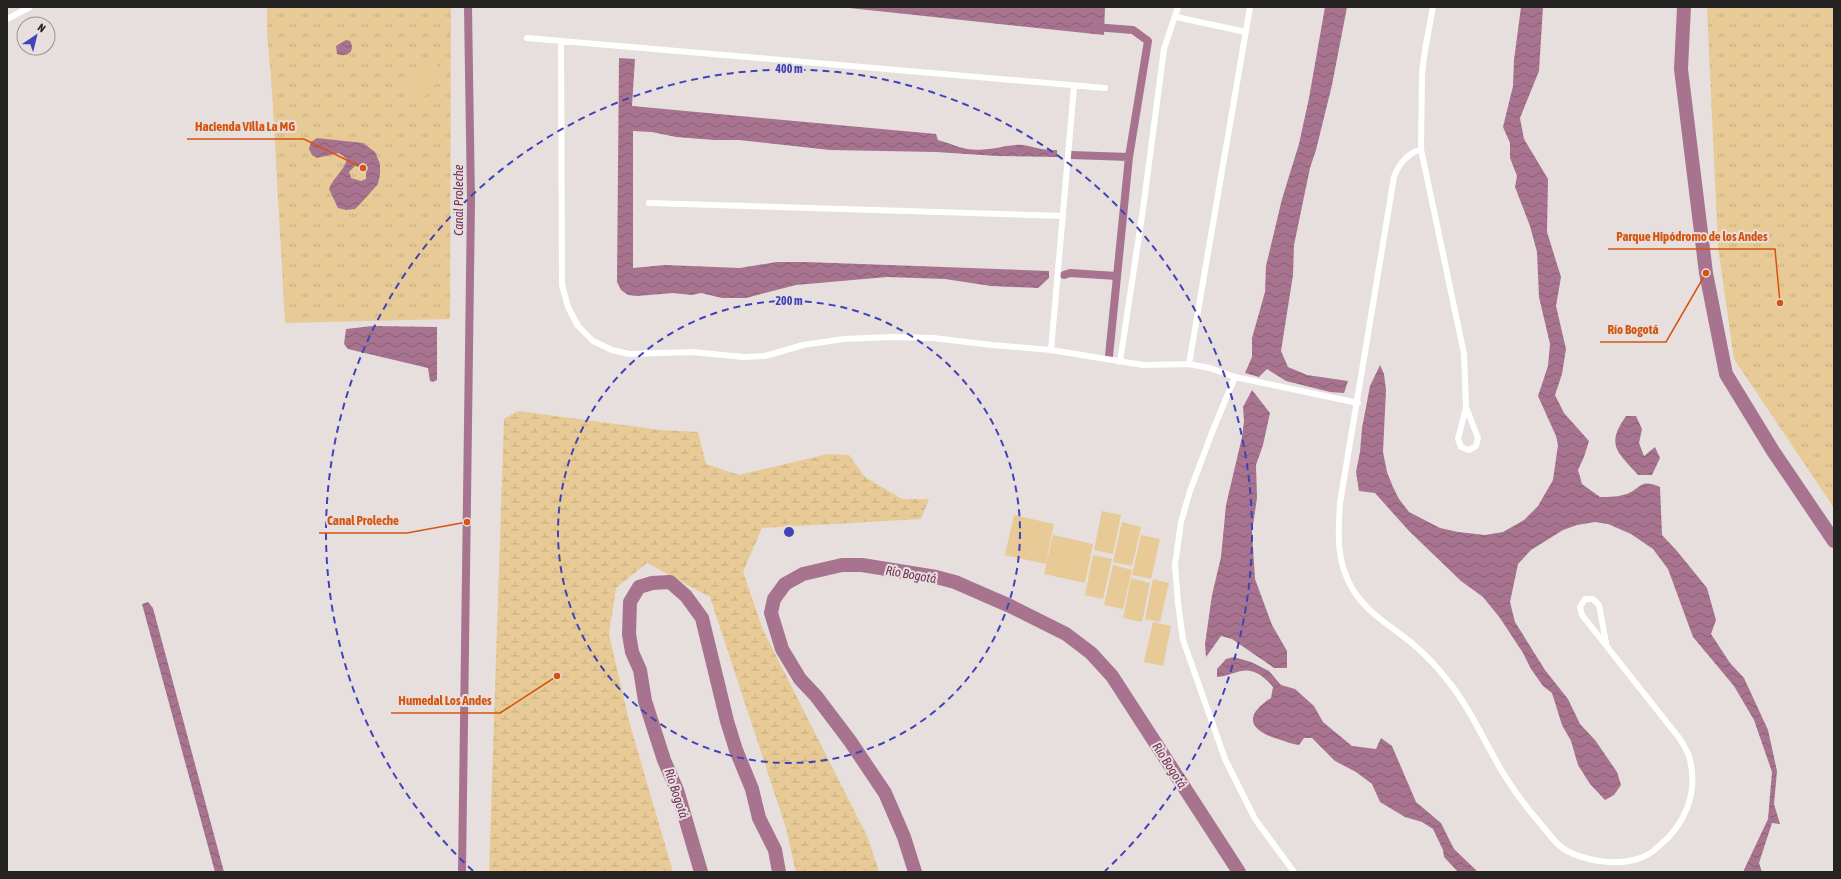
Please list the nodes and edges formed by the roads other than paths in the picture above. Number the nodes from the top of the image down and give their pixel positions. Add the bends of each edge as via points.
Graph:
1 (30, 7) edge
2 (1178, 7) edge
3 (1250, 7) edge
4 (1433, 7) edge
5 (1176, 17) junction
6 (7, 19) edge
7 (1246, 32) junction
8 (527, 38) dead end
9 (561, 41) junction
10 (1074, 87) junction
11 (1105, 88) dead end
12 (1421, 149) junction
13 (649, 203) dead end
14 (1063, 216) junction
15 (1051, 350) junction
16 (1120, 362) junction
17 (1189, 364) junction
18 (1235, 377) junction
19 (1358, 403) junction
20 (1466, 407) junction
21 (1606, 643) junction
22 (1294, 872) edge

1 - 6 street
2 - 5 street
3 - 7 street
4 - 12 street via 1422,73
5 - 7 street
5 - 16 street via 1168,33 1164,50
7 - 17 street
8 - 9 street
9 - 10 street
9 - 15 street via 562,286 568,307 578,326 593,340 612,350 629,354 692,352 744,357 765,356 844,339 892,337 933,338
10 - 11 street
10 - 14 street
12 - 19 street via 1404,159 1394,177
12 - 20 street via 1464,354
13 - 14 street
14 - 15 street
15 - 16 street
16 - 17 street via 1143,365
17 - 18 street
18 - 19 street
18 - 22 street via 1190,491 1181,522 1175,565 1178,603 1183,640 1225,758 1255,819
19 - 21 street via 1340,503 1337,537 1340,557 1352,589 1368,608 1432,662 1449,682 1518,797 1556,842 1567,851 1614,863 1636,860 1654,851 1671,836 1683,820 1692,793 1693,777 1690,758 1680,739
20 - 20 street via 1458,439 1461,447 1469,450 1476,446 1478,438
21 - 21 street via 1600,606 1593,599 1585,599 1580,607 1582,615

